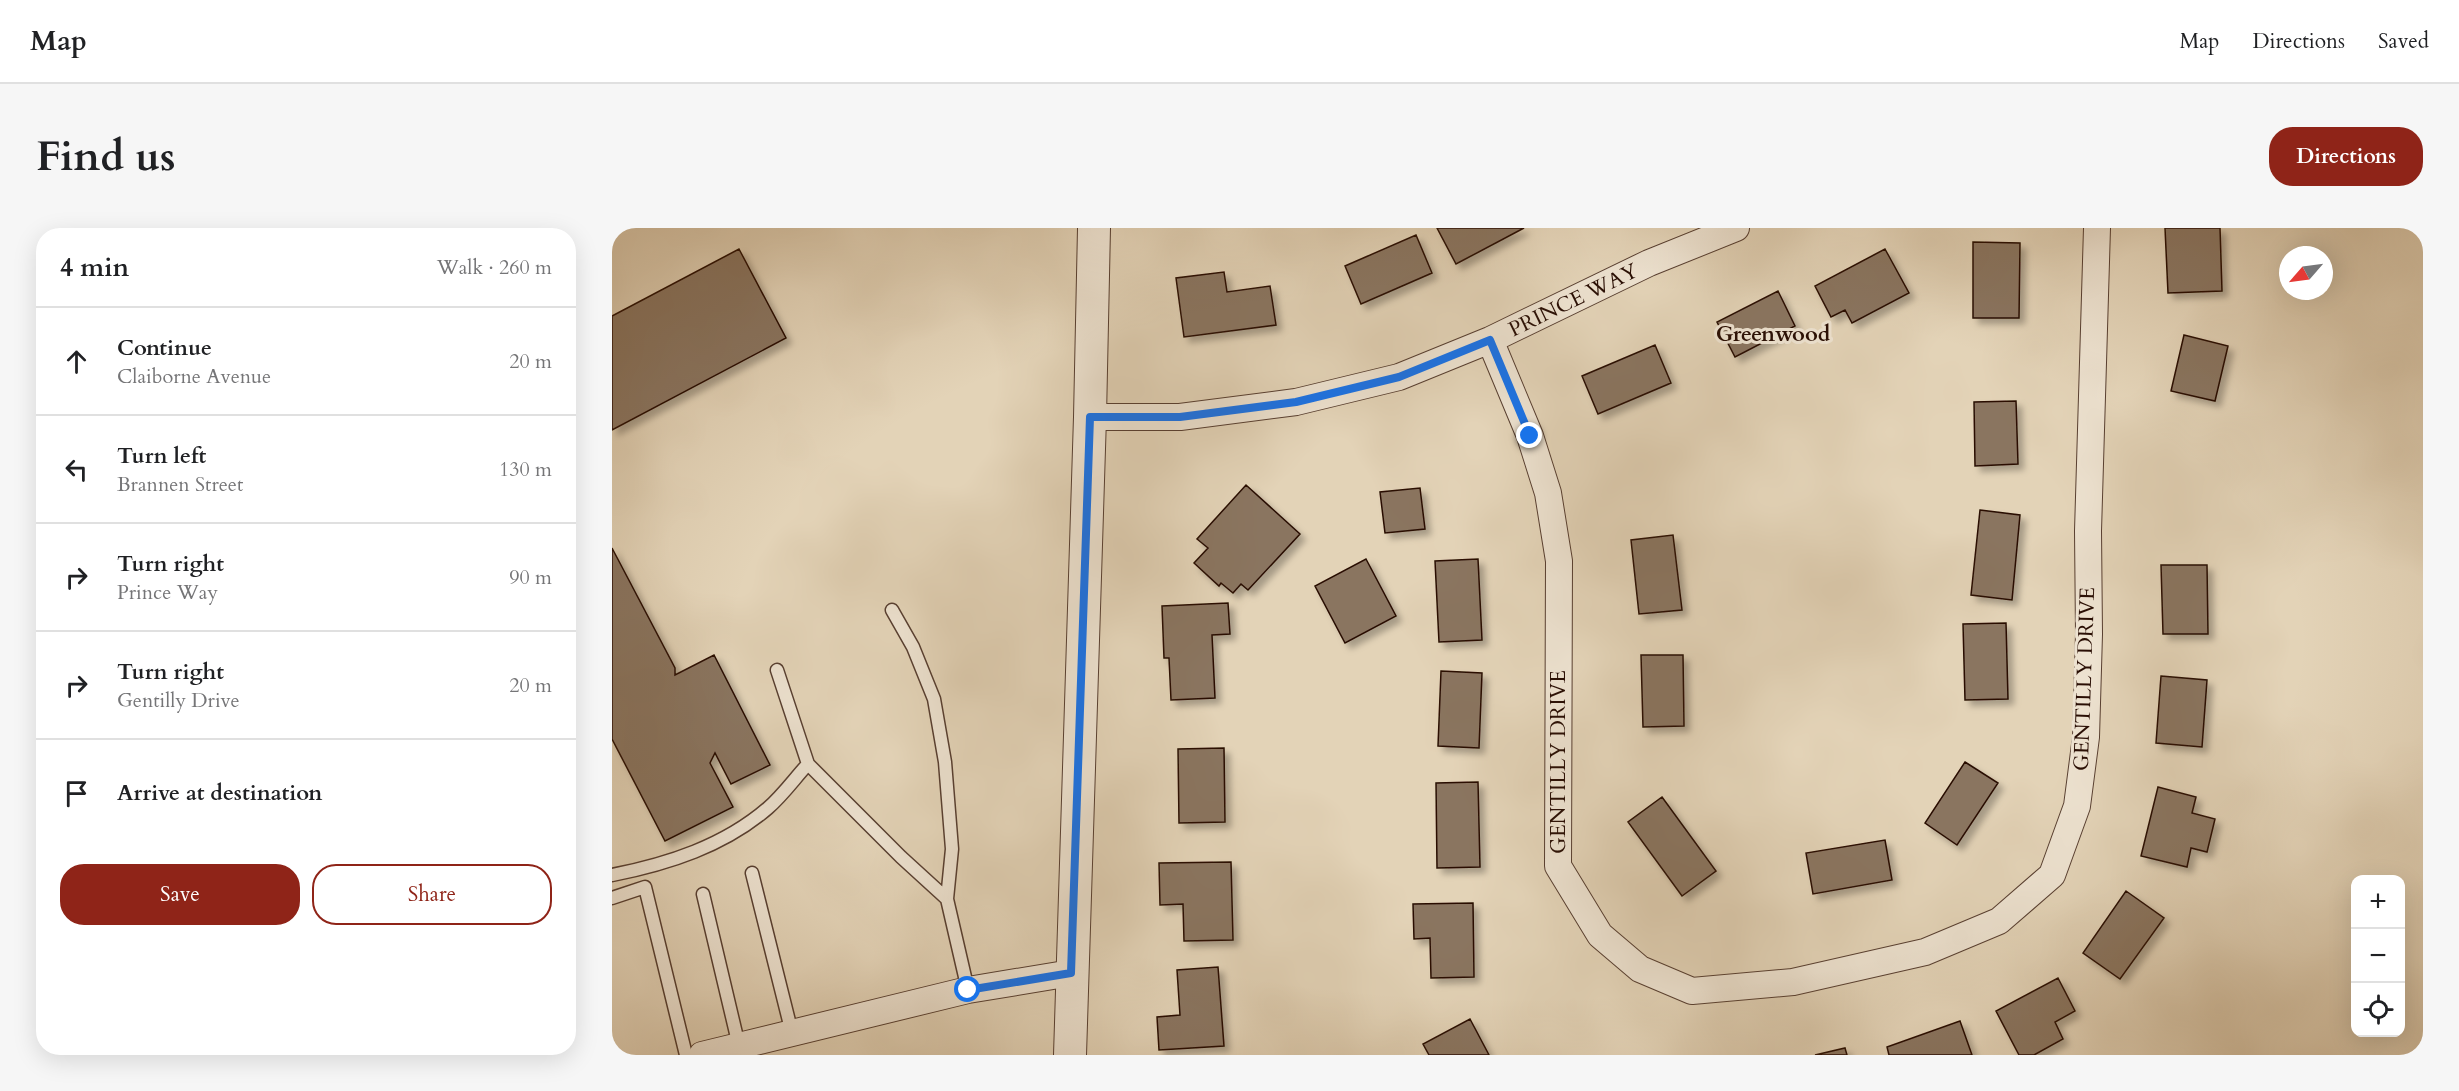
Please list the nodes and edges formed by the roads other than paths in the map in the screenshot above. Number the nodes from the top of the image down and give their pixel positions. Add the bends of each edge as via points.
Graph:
1 (1094, 228) edge
2 (1736, 228) edge
3 (2097, 228) edge
4 (1490, 340) junction
5 (1090, 417) junction
6 (892, 610) dead end
7 (777, 670) dead end
8 (808, 764) junction
9 (752, 873) dead end
10 (612, 876) edge
11 (703, 894) dead end
12 (616, 897) edge
13 (947, 899) junction
14 (1071, 973) junction
15 (968, 990) junction
16 (792, 1033) junction
17 (739, 1046) junction
18 (686, 1055) edge
19 (702, 1055) edge
20 (1070, 1055) edge

1 - 5 street
2 - 4 street, PRINCE WAY via 1649,263
3 - 4 street, GENTILLY DRIVE via 2086,737 2077,806 2052,875 1999,921 1925,952 1793,982 1692,991 1640,969 1600,935 1558,866 1559,561 1548,493 1530,436
4 - 5 street, PRINCE WAY via 1399,377 1296,402 1180,417
5 - 14 street
6 - 13 lane via 913,647 934,699 945,762 952,849
7 - 8 lane
8 - 10 lane via 768,808 709,845 651,867
8 - 13 lane
9 - 16 lane
10 - 12 lane
11 - 17 lane
12 - 18 lane via 645,887
13 - 15 lane
14 - 15 street
14 - 20 street
15 - 16 street
16 - 17 street
17 - 19 street

